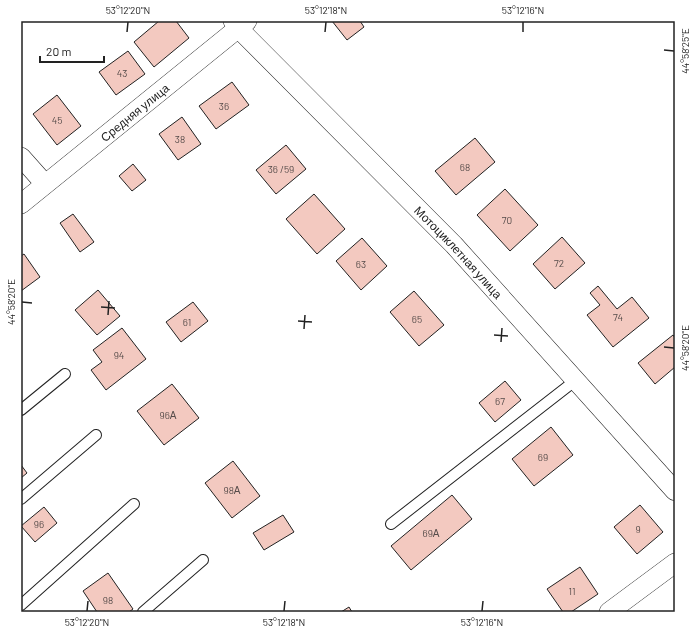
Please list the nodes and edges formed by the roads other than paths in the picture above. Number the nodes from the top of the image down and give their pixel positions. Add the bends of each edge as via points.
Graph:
1 (239, 23) edge
2 (21, 157) edge
3 (45, 184) junction
4 (21, 204) edge
5 (64, 374) dead end
6 (576, 380) junction
7 (21, 410) edge
8 (96, 435) dead end
9 (675, 491) edge
10 (21, 499) edge
11 (134, 504) dead end
12 (391, 524) dead end
13 (203, 560) dead end
14 (675, 563) edge
15 (21, 605) edge
16 (143, 612) edge
17 (609, 612) edge

1 - 3 street, Средняя улица
1 - 6 street, Мотоциклетная улица via 454,245
2 - 3 street
3 - 4 street, Средняя улица
5 - 7 lane
6 - 9 street, Мотоциклетная улица
6 - 12 lane
8 - 10 lane
11 - 15 lane
13 - 16 lane
14 - 17 street

